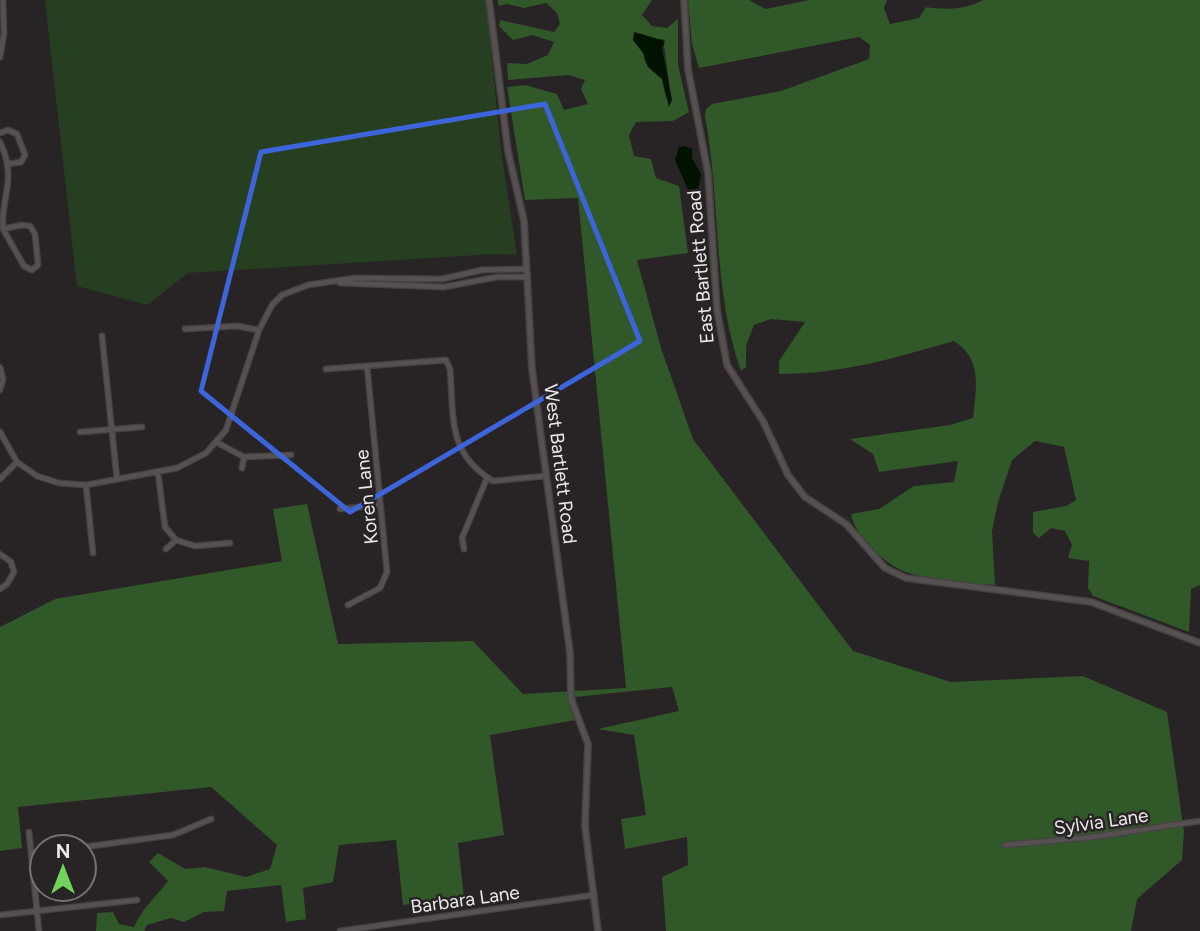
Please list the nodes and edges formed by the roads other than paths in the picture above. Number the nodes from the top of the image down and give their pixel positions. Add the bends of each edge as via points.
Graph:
1 (3, 0) edge
2 (489, 0) edge
3 (684, 0) edge
4 (1, 12) edge
5 (3, 50) junction
6 (10, 53) dead end
7 (0, 57) edge
8 (0, 133) edge
9 (0, 142) edge
10 (8, 164) junction
11 (3, 229) junction
12 (497, 268) junction
13 (525, 269) junction
14 (364, 277) junction
15 (497, 277) junction
16 (526, 277) junction
17 (339, 283) junction
18 (364, 285) junction
19 (185, 329) dead end
20 (259, 330) junction
21 (102, 336) dead end
22 (367, 366) junction
23 (0, 367) edge
24 (326, 369) dead end
25 (0, 390) edge
26 (142, 426) dead end
27 (112, 429) junction
28 (0, 432) edge
29 (80, 432) dead end
30 (218, 443) junction
31 (291, 455) dead end
32 (244, 457) junction
33 (17, 462) junction
34 (242, 468) dead end
35 (158, 472) junction
36 (546, 477) junction
37 (487, 478) junction
38 (0, 479) edge
39 (117, 480) junction
40 (86, 485) junction
41 (380, 505) junction
42 (340, 509) dead end
43 (176, 540) junction
44 (230, 544) dead end
45 (166, 549) dead end
46 (464, 549) dead end
47 (93, 553) dead end
48 (0, 554) edge
49 (0, 589) edge
50 (348, 605) dead end
51 (1200, 643) edge
52 (211, 819) dead end
53 (1200, 821) edge
54 (1005, 845) dead end
55 (98, 846) edge
56 (594, 895) junction
57 (138, 900) dead end
58 (36, 903) edge
59 (37, 911) junction
60 (0, 915) edge
61 (374, 928) edge
62 (38, 931) edge
63 (340, 931) edge
64 (598, 931) edge

1 - 4 street
2 - 13 street, West Bartlett Road via 508,151 524,221
3 - 51 street, East Bartlett Road via 688,69 708,173 724,357 763,421 788,475 805,497 846,524 885,568 906,578 1091,602
4 - 5 street
5 - 6 street
5 - 7 street
8 - 10 street via 17,134 25,155 21,162
9 - 10 street
10 - 11 street
11 - 11 street via 24,266 35,269 38,261 32,227
12 - 13 street
12 - 14 street via 442,279
12 - 15 street
13 - 16 street, West Bartlett Road
14 - 17 street
14 - 18 street
15 - 16 street
15 - 18 street via 444,287
16 - 36 street, West Bartlett Road
17 - 18 street
17 - 20 street via 308,285 282,295
19 - 20 street via 237,326
20 - 30 street via 231,420
21 - 27 street
22 - 24 street
22 - 37 street via 446,360 456,443
22 - 41 street, Koren Lane
23 - 25 street
26 - 27 street
27 - 29 street
27 - 39 street
28 - 33 street
30 - 32 street
30 - 35 street via 194,460
31 - 32 street
32 - 34 street
33 - 38 street
33 - 40 street via 47,480
35 - 39 street
35 - 43 street via 165,527
36 - 37 street
36 - 56 street, West Bartlett Road via 570,653 571,699 588,744 584,814
37 - 46 street via 462,538
39 - 40 street
40 - 47 street
41 - 42 street
41 - 50 street, Koren Lane via 386,578 380,588
43 - 44 street via 195,546
43 - 45 street
48 - 49 street via 11,562 14,572
52 - 55 street via 173,835
53 - 54 street, Sylvia Lane
56 - 61 street, Barbara Lane
56 - 64 street, West Bartlett Road
57 - 59 street
58 - 59 street
59 - 60 street
59 - 62 street
61 - 63 street, Barbara Lane

